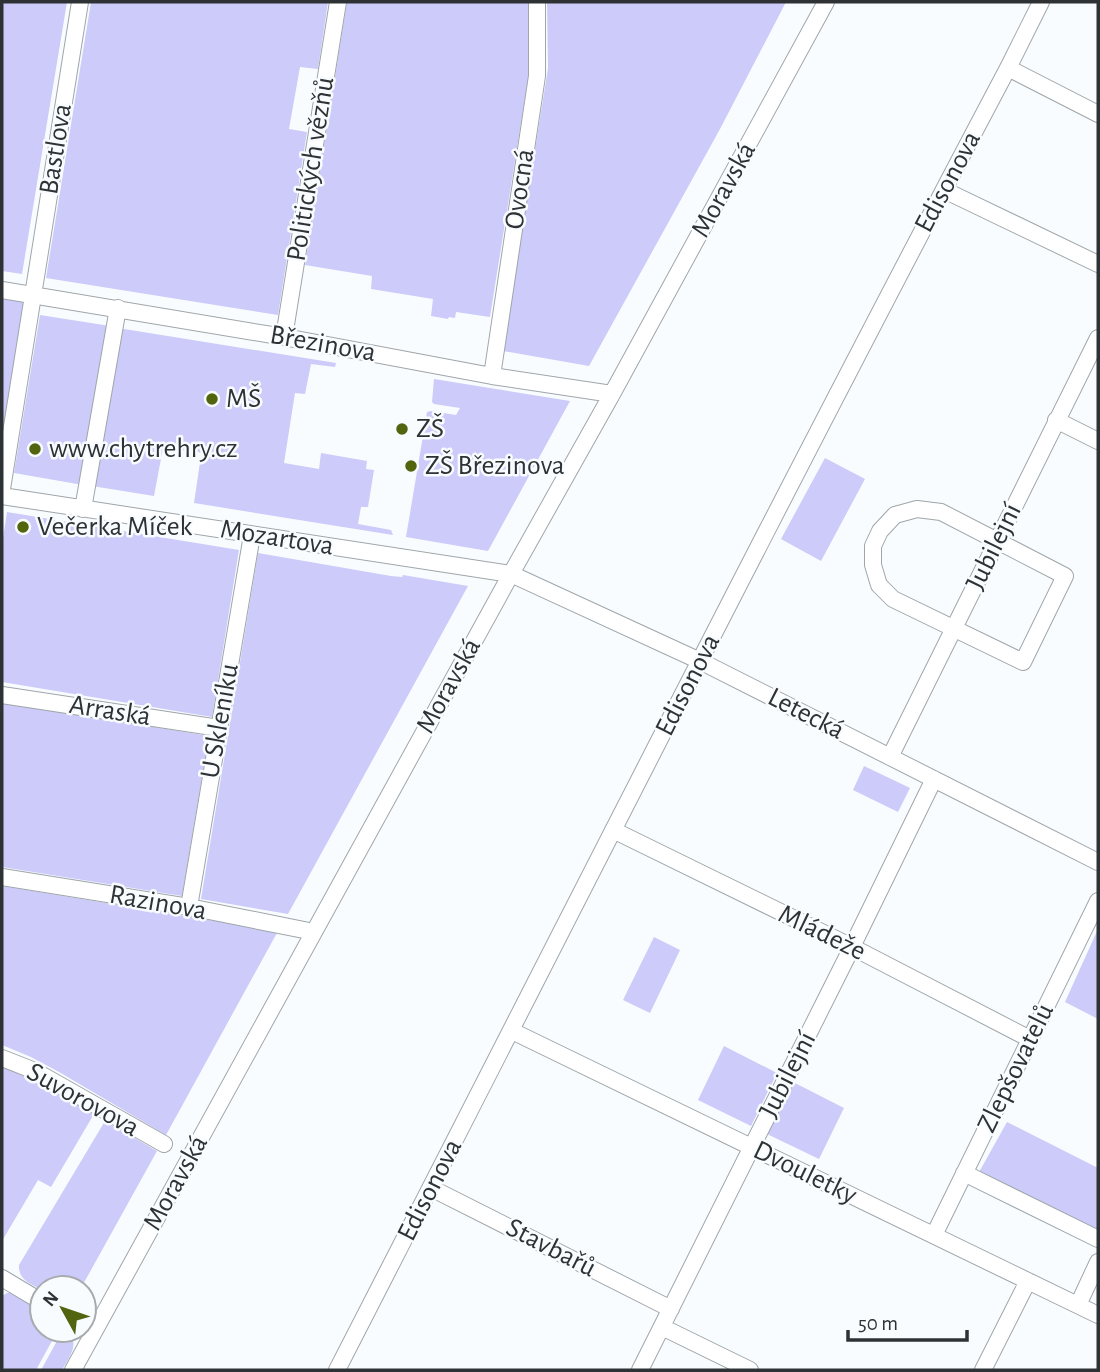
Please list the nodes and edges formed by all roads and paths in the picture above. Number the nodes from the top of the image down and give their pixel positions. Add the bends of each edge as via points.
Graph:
1 (80, 2) edge
2 (338, 2) edge
3 (537, 2) edge
4 (826, 2) edge
5 (1041, 2) edge
6 (1009, 68) junction
7 (1098, 114) edge
8 (944, 190) junction
9 (1098, 264) edge
10 (2, 290) edge
11 (32, 296) junction
12 (118, 309) junction
13 (284, 337) junction
14 (1098, 338) edge
15 (492, 376) junction
16 (612, 394) junction
17 (1056, 420) junction
18 (1098, 441) edge
19 (2, 489) edge
20 (2, 496) edge
21 (83, 509) junction
22 (251, 534) junction
23 (998, 540) junction
24 (511, 574) junction
25 (953, 629) junction
26 (700, 661) junction
27 (2, 695) edge
28 (219, 728) junction
29 (890, 757) junction
30 (934, 779) junction
31 (613, 830) junction
32 (1098, 862) edge
33 (2, 877) edge
34 (1098, 901) edge
35 (189, 907) junction
36 (314, 932) junction
37 (852, 947) junction
38 (512, 1031) junction
39 (1030, 1039) junction
40 (2, 1058) edge
41 (164, 1144) dead end
42 (752, 1148) junction
43 (964, 1173) junction
44 (431, 1188) junction
45 (934, 1235) junction
46 (1098, 1239) edge
47 (1098, 1262) edge
48 (2, 1278) edge
49 (1028, 1281) junction
50 (28, 1294) edge
51 (1078, 1305) junction
52 (671, 1309) junction
53 (98, 1315) edge
54 (1098, 1315) edge
55 (662, 1327) junction
56 (84, 1344) edge
57 (73, 1370) edge
58 (337, 1370) edge
59 (640, 1370) edge
60 (750, 1370) edge
61 (983, 1370) edge

1 - 11 street, Bastlova
2 - 13 street, Politických vězňů
3 - 15 street, Ovocná via 537,76
4 - 16 street, Moravská
5 - 6 street, Edisonova
6 - 7 street
6 - 8 street, Edisonova
8 - 9 street
8 - 26 street, Edisonova
10 - 11 street, Březinova
11 - 12 street, Březinova
11 - 19 street, Bastlova
12 - 13 street, Březinova
12 - 21 street
13 - 15 street, Březinova
14 - 17 street, Jubilejní
15 - 16 street, Březinova
16 - 24 street, Moravská
17 - 18 street
17 - 23 street, Jubilejní
20 - 21 street, Mozartova
21 - 22 street, Mozartova
22 - 24 street, Mozartova
22 - 28 street, U Skleníku
23 - 25 street, Jubilejní
23 - 25 street via 1065,576 1023,662
23 - 25 street via 941,512 917,509 895,515 880,531 873,546 879,585 893,599
24 - 26 street, Letecká
24 - 36 street, Moravská
25 - 29 street, Jubilejní
26 - 29 street, Letecká
26 - 31 street, Edisonova
27 - 28 street, Arraská
28 - 35 street, U Skleníku
29 - 30 street, Letecká
30 - 32 street, Letecká
30 - 37 street, Jubilejní
31 - 37 street, Mládeže
31 - 38 street, Edisonova
33 - 35 street, Razinova
34 - 39 street, Zlepšovatelů
35 - 36 street, Razinova
36 - 53 street, Moravská
37 - 39 street, Mládeže
37 - 42 street, Jubilejní
38 - 42 street, Dvouletky
38 - 44 street, Edisonova
39 - 43 street, Zlepšovatelů
40 - 41 street, Suvorovova via 35,1071
42 - 45 street, Dvouletky
42 - 52 street, Jubilejní
43 - 45 street, Zlepšovatelů
43 - 46 street
44 - 52 street, Stavbařů
44 - 58 street, Edisonova
45 - 49 street, Dvouletky
47 - 51 street
48 - 50 street
49 - 51 street, Dvouletky
49 - 61 street
51 - 54 street, Dvouletky
52 - 55 street, Jubilejní
55 - 59 street, Jubilejní
55 - 60 street
56 - 57 street, Moravská

